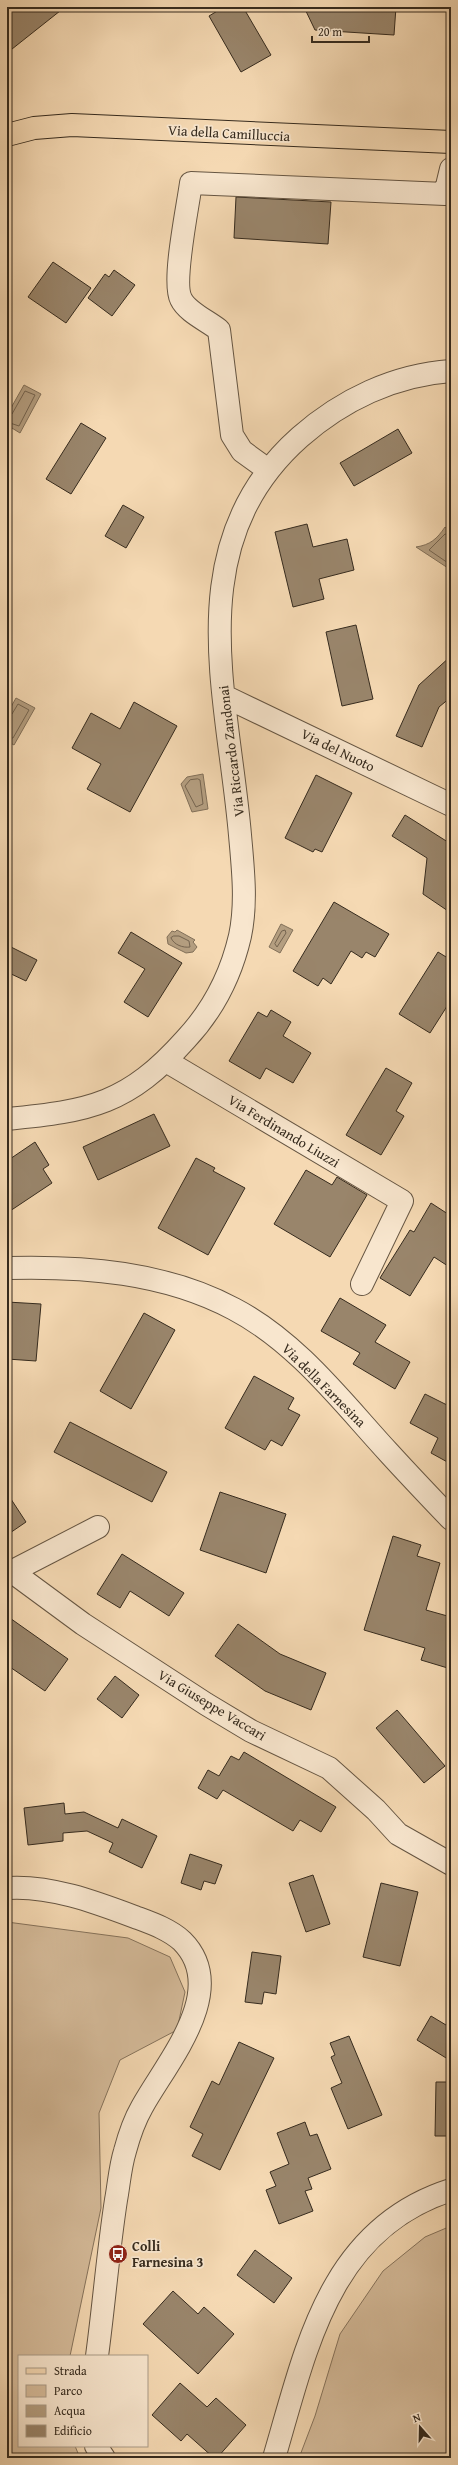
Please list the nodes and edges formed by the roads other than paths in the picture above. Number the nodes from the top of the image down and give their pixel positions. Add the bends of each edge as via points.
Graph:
1 (7, 135) edge
2 (451, 142) edge
3 (451, 169) edge
4 (451, 371) edge
5 (268, 470) junction
6 (224, 696) junction
7 (451, 805) edge
8 (166, 1061) junction
9 (7, 1119) edge
10 (7, 1268) edge
11 (362, 1284) dead end
12 (451, 1519) edge
13 (98, 1528) dead end
14 (9, 1573) edge
15 (451, 1864) edge
16 (7, 1888) edge
17 (451, 2190) edge
18 (97, 2355) edge
19 (97, 2447) edge
20 (104, 2458) edge
21 (274, 2458) edge

1 - 2 main road, Via della Camilluccia via 34,128 72,125
3 - 5 street via 445,194 191,183 178,275 179,294 185,305 219,330 232,435 245,454
4 - 5 street, Via Riccardo Zandonai via 412,377 357,398 308,430
5 - 6 street, Via Riccardo Zandonai via 238,523 225,564 218,623
6 - 7 street, Via del Nuoto
6 - 8 street, Via Riccardo Zandonai via 243,875 244,904 240,935 225,982 216,998 195,1029
8 - 9 street, Via Riccardo Zandonai via 136,1086 100,1103 72,1112
8 - 11 street, Via Ferdinando Liuzzi via 402,1201
10 - 12 street, Via della Farnesina via 90,1269 139,1276 202,1295 235,1309 279,1340 311,1368
13 - 14 street
14 - 15 street, Via Giuseppe Vaccari via 82,1624 206,1704 251,1731 329,1768 376,1810 398,1834
16 - 18 street via 51,1891 128,1914 161,1928 181,1941 189,1950 198,1976 198,2004 193,2021 142,2107 123,2156 110,2238
17 - 21 street via 403,2212 362,2247 340,2274 319,2319
19 - 20 street

